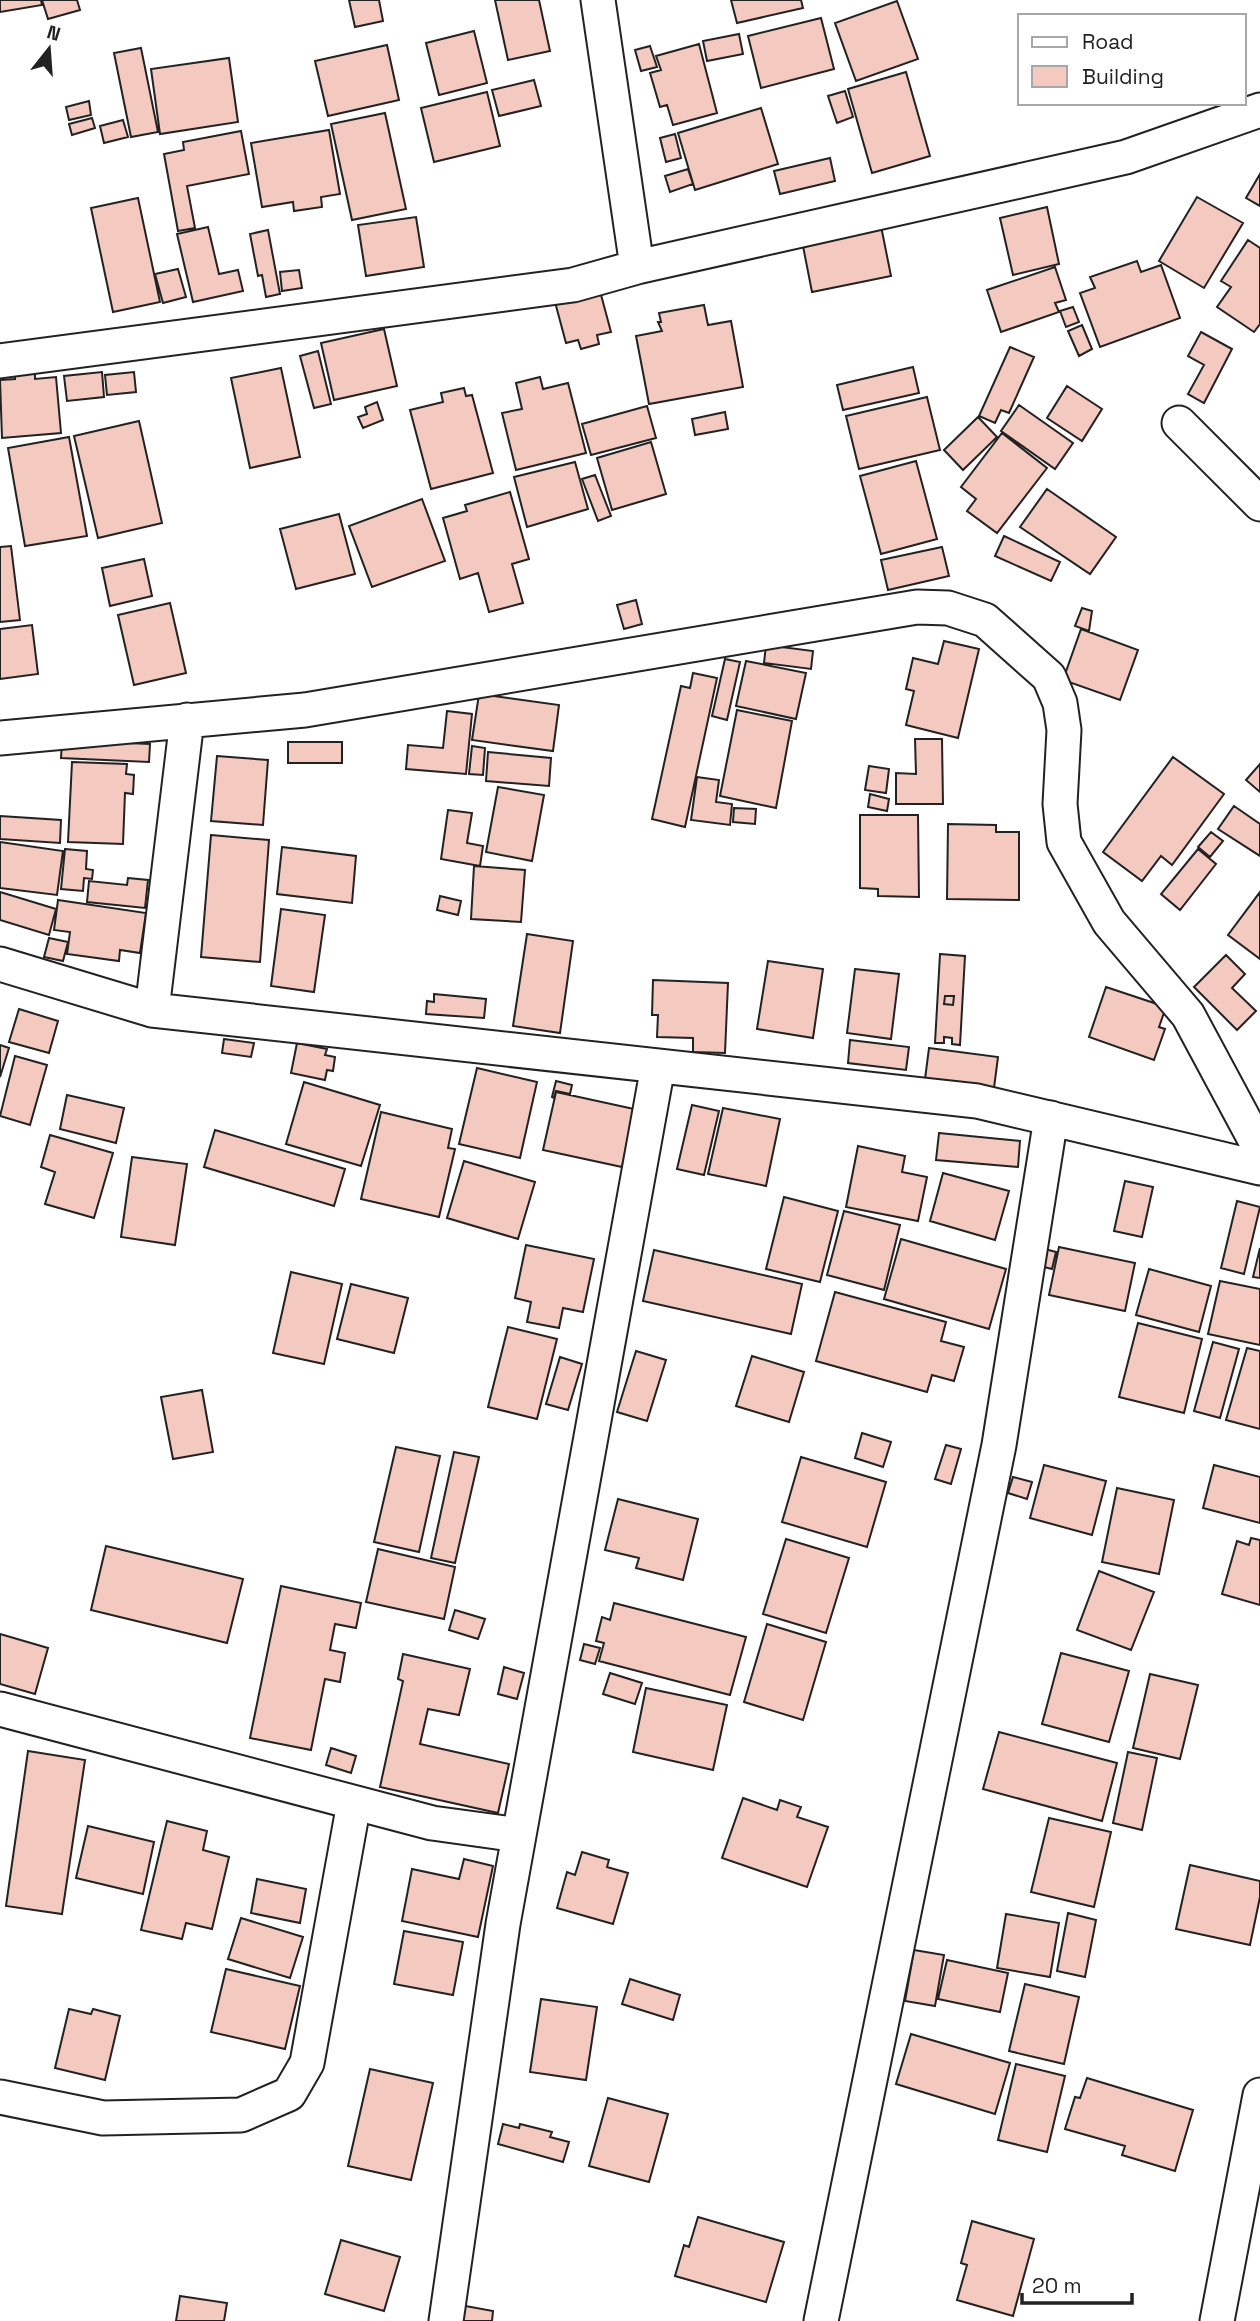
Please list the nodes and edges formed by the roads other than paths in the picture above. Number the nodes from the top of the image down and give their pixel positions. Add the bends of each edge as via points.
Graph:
1 (598, 0) edge
2 (1260, 110) edge
3 (637, 267) junction
4 (0, 361) edge
5 (1180, 423) dead end
6 (1260, 504) edge
7 (187, 720) junction
8 (0, 738) edge
9 (0, 964) edge
10 (152, 1010) junction
11 (658, 1066) junction
12 (1051, 1118) junction
13 (1260, 1149) edge
14 (1260, 1168) edge
15 (0, 1709) edge
16 (354, 1803) junction
17 (519, 1835) junction
18 (1260, 2095) edge
19 (0, 2097) edge
20 (446, 2321) edge
21 (821, 2321) edge
22 (1217, 2321) edge

1 - 3 street
2 - 3 street via 1126,157
3 - 4 street via 573,285
5 - 6 street
7 - 8 street
7 - 10 street
7 - 13 street via 305,710 917,607 948,608 985,620 1049,677 1060,703 1063,842 1109,922 1188,1016
9 - 10 street
10 - 11 street
11 - 12 street via 977,1101
11 - 17 street
12 - 14 street
12 - 21 street via 999,1446
15 - 16 street
16 - 17 street via 432,1823
16 - 19 street via 307,2063 289,2094 242,2115 103,2118
17 - 20 street
18 - 22 street

